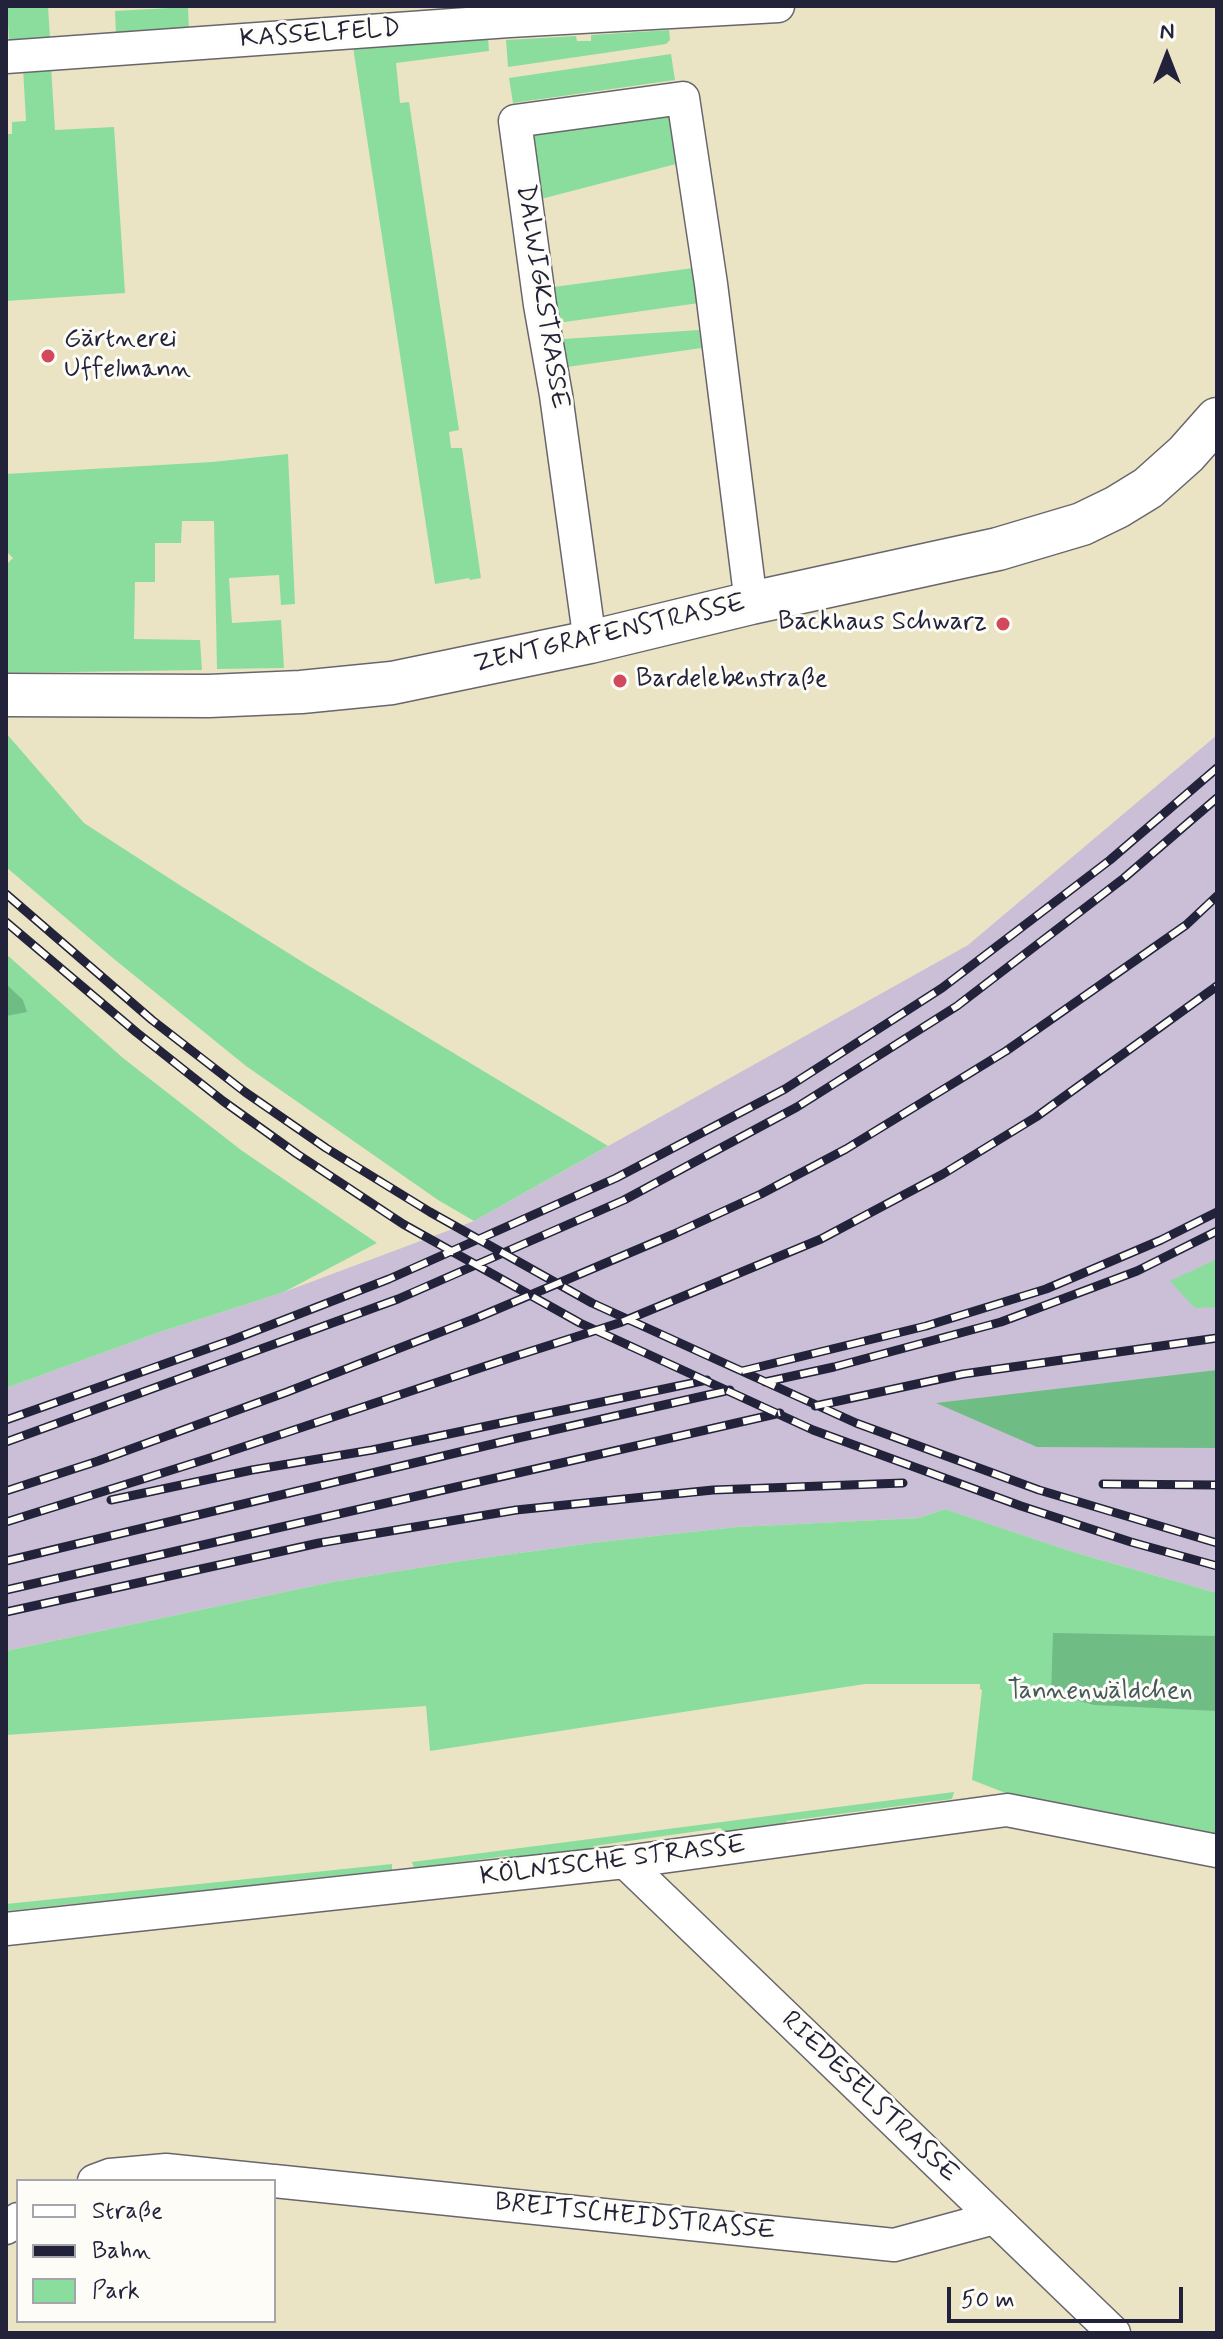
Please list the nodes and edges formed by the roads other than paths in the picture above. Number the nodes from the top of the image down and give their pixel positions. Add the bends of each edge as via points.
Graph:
1 (778, 6) edge
2 (660, 9) edge
3 (509, 14) edge
4 (6, 57) edge
5 (1217, 419) edge
6 (751, 603) junction
7 (590, 642) junction
8 (6, 695) edge
9 (1217, 1851) edge
10 (625, 1862) junction
11 (6, 1929) edge
12 (99, 2179) edge
13 (254, 2179) edge
14 (276, 2181) edge
15 (994, 2218) junction
16 (1114, 2333) edge

1 - 2 street, KASSELFELD
2 - 3 street, KASSELFELD
3 - 4 street, KASSELFELD
5 - 6 street, ZENTGRAFENSTRASSE via 1148,488 1082,524 998,549
6 - 7 street, ZENTGRAFENSTRASSE
6 - 7 street, DALWIGKSTRASSE via 683,98 515,121
7 - 8 street, ZENTGRAFENSTRASSE via 355,687 209,696
9 - 10 street, KÖLNISCHE STRASSE via 1007,1810
10 - 11 street, KÖLNISCHE STRASSE
10 - 15 street, RIEDESELSTRASSE
12 - 13 street, BREITSCHEIDSTRASSE via 166,2170
14 - 15 street, BREITSCHEIDSTRASSE via 894,2245
15 - 16 street, RIEDESELSTRASSE

